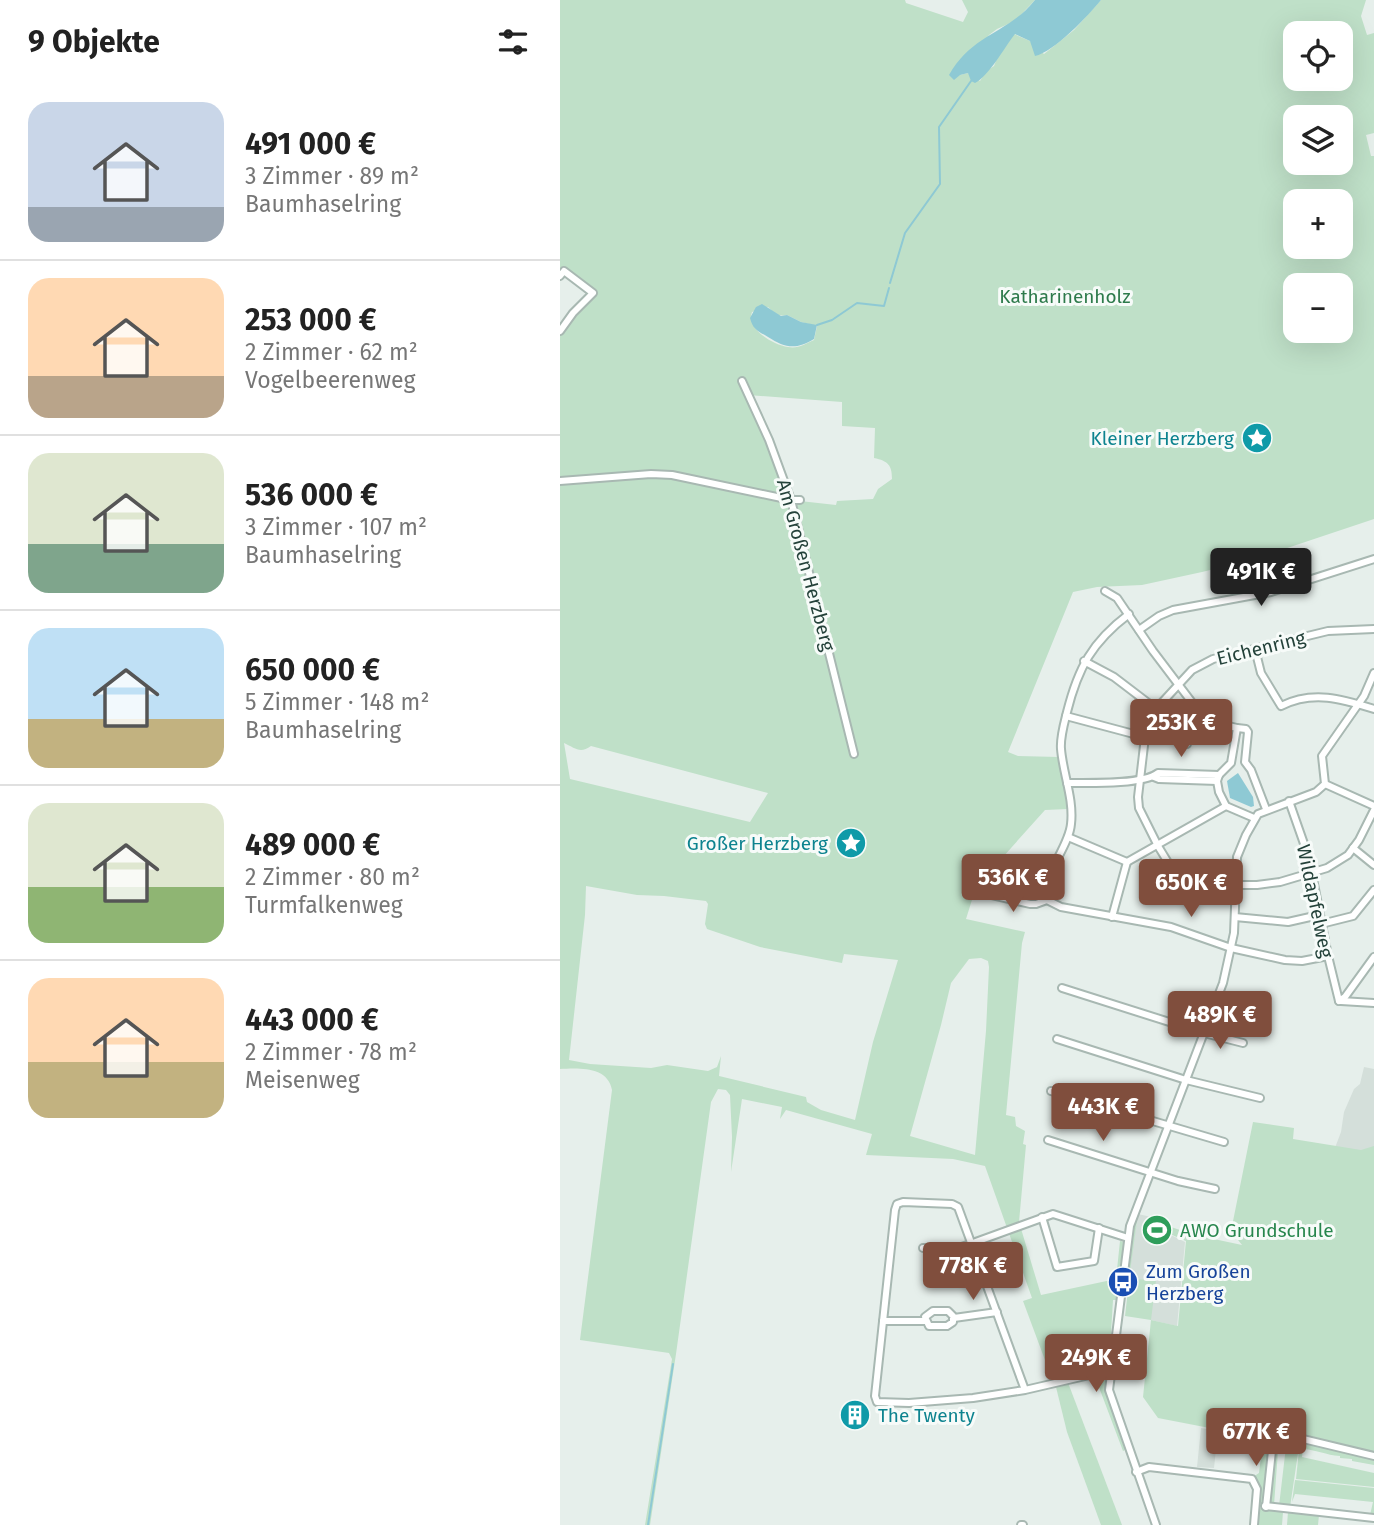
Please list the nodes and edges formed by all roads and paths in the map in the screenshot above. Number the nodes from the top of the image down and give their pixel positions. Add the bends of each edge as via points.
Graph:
1 (560, 276) edge
2 (560, 331) edge
3 (741, 382) dead end
4 (560, 481) edge
5 (791, 500) junction
6 (800, 500) dead end
7 (1374, 559) edge
8 (1105, 591) dead end
9 (1129, 614) junction
10 (1374, 629) edge
11 (1139, 630) junction
12 (1255, 649) junction
13 (1084, 661) junction
14 (1374, 673) edge
15 (1179, 685) junction
16 (1359, 704) junction
17 (1156, 709) junction
18 (1374, 709) edge
19 (1066, 716) junction
20 (1148, 725) junction
21 (1237, 728) junction
22 (1144, 737) junction
23 (1187, 744) dead end
24 (854, 754) dead end
25 (1218, 778) junction
26 (1140, 779) junction
27 (1067, 783) junction
28 (1325, 784) junction
29 (1289, 801) junction
30 (1226, 806) junction
31 (1374, 808) edge
32 (1266, 809) junction
33 (1254, 818) junction
34 (1069, 837) junction
35 (1158, 846) junction
36 (1353, 848) junction
37 (1127, 862) junction
38 (1374, 865) edge
39 (1311, 873) junction
40 (1235, 885) junction
41 (1374, 890) edge
42 (978, 892) dead end
43 (1047, 900) junction
44 (1319, 915) junction
45 (1112, 917) junction
46 (1235, 918) junction
47 (1321, 924) junction
48 (1231, 948) junction
49 (1328, 956) junction
50 (1374, 957) edge
51 (1062, 988) dead end
52 (1339, 1001) junction
53 (1374, 1003) edge
54 (1204, 1033) junction
55 (1057, 1039) dead end
56 (1243, 1043) dead end
57 (1186, 1080) junction
58 (1051, 1091) dead end
59 (1260, 1098) dead end
60 (1167, 1125) junction
61 (1048, 1140) dead end
62 (1224, 1142) dead end
63 (1149, 1172) junction
64 (1215, 1189) dead end
65 (1042, 1217) junction
66 (1099, 1228) junction
67 (1128, 1238) junction
68 (971, 1243) junction
69 (931, 1268) dead end
70 (997, 1312) junction
71 (954, 1318) junction
72 (883, 1321) junction
73 (925, 1321) junction
74 (1111, 1374) junction
75 (1025, 1390) junction
76 (1374, 1456) edge
77 (1136, 1472) junction
78 (1256, 1506) junction
79 (1266, 1507) junction
80 (1374, 1518) edge
81 (1156, 1525) edge
82 (1254, 1525) edge

1 - 2 street via 565,271 593,293
3 - 5 street, Am Großen Herzberg
4 - 5 street via 672,475
5 - 6 street
5 - 24 street, Am Großen Herzberg
7 - 11 street via 1289,588 1173,610
8 - 9 street
9 - 11 street
9 - 13 street via 1104,634
10 - 12 street, Eichenring via 1328,631
11 - 15 street
12 - 15 street, Eichenring via 1206,662
12 - 16 street via 1264,679 1281,706 1330,697
13 - 17 street
13 - 19 street
14 - 16 street
15 - 17 street, Eichenring
15 - 21 street via 1203,717
16 - 18 street
16 - 28 street via 1322,756
17 - 20 street, Eichenring
19 - 22 street
19 - 27 street via 1061,746
20 - 22 street, Eichenring
20 - 23 street
21 - 25 street via 1231,763
21 - 32 street via 1248,732 1245,762
22 - 26 street, Eichenring
25 - 26 street via 1158,773
25 - 30 street
26 - 27 street
26 - 35 street, Eichenring via 1139,808
27 - 34 street via 1072,814
28 - 29 street
28 - 31 street
29 - 32 street
29 - 39 street, Wildapfelweg
30 - 33 street
30 - 35 street
31 - 36 street, Eichenring
32 - 33 street
33 - 40 street via 1237,857
34 - 37 street
34 - 43 street via 1046,885
35 - 37 street
35 - 40 street, Eichenring via 1175,874 1186,882
36 - 38 street
36 - 39 street, Eichenring via 1338,862
37 - 45 street
39 - 40 street, Eichenring via 1269,884
39 - 44 street, Wildapfelweg
40 - 46 street
41 - 47 street via 1353,916
42 - 43 street via 1030,904
43 - 45 street
44 - 46 street via 1288,922
44 - 47 street, Wildapfelweg
45 - 48 street via 1171,928
46 - 48 street
47 - 49 street, Wildapfelweg
48 - 49 street via 1302,961
48 - 54 street
49 - 52 street, Wildapfelweg
50 - 52 street
51 - 54 street
52 - 53 street
54 - 56 street
54 - 57 street
55 - 57 street
57 - 59 street
57 - 60 street
58 - 60 street
60 - 62 street
60 - 63 street
61 - 63 street
63 - 64 street
63 - 67 street
65 - 66 street via 1060,1215
65 - 66 street via 1057,1267 1094,1261
65 - 68 street
66 - 67 street
67 - 74 street
68 - 69 street via 955,1249 927,1248
68 - 70 street
68 - 72 street via 954,1204 897,1204
70 - 71 street
70 - 75 street
71 - 73 street via 947,1326 931,1327
71 - 73 street via 948,1311 933,1311
72 - 73 street
72 - 75 street via 877,1402 949,1401
74 - 75 street
74 - 77 street via 1111,1400
76 - 79 street via 1274,1432
77 - 78 street via 1153,1468 1252,1479 1257,1485
77 - 81 street
78 - 79 street
78 - 82 street
79 - 80 street

